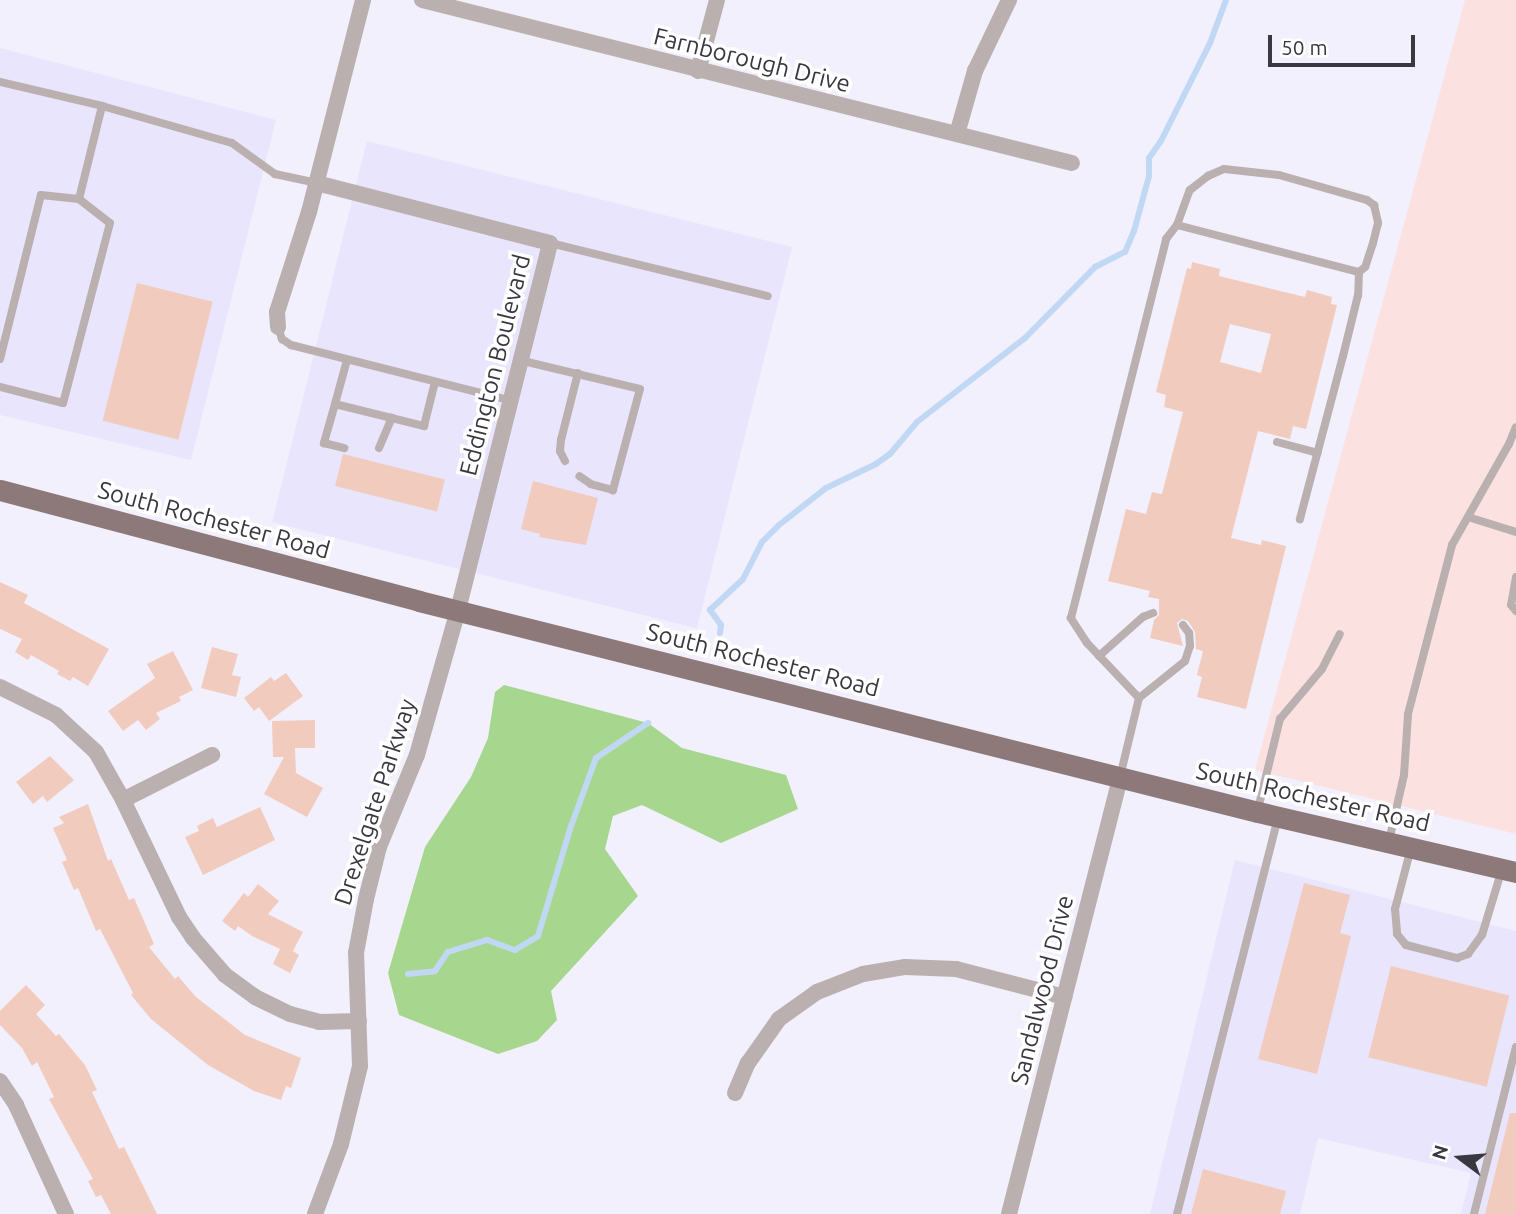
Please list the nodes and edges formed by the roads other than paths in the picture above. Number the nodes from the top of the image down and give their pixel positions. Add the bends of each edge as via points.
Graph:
1 (363, 0) edge
2 (422, 0) edge
3 (717, 0) edge
4 (1009, 0) edge
5 (698, 71) junction
6 (0, 82) edge
7 (102, 106) junction
8 (957, 134) junction
9 (1072, 163) dead end
10 (317, 183) junction
11 (79, 199) junction
12 (1177, 225) junction
13 (550, 243) junction
14 (1359, 272) junction
15 (768, 296) dead end
16 (278, 327) joint
17 (0, 359) edge
18 (347, 360) junction
19 (519, 360) junction
20 (578, 373) junction
21 (435, 383) junction
22 (0, 387) edge
23 (509, 400) junction
24 (335, 404) junction
25 (392, 418) junction
26 (1516, 427) edge
27 (1277, 442) dead end
28 (344, 448) dead end
29 (379, 448) dead end
30 (1318, 453) junction
31 (565, 461) dead end
32 (579, 476) dead end
33 (0, 490) edge
34 (1468, 517) junction
35 (1300, 519) dead end
36 (1516, 532) edge
37 (1516, 577) edge
38 (458, 610) junction
39 (1516, 611) edge
40 (1153, 613) dead end
41 (1183, 625) dead end
42 (1340, 634) dead end
43 (1099, 656) junction
44 (0, 687) edge
45 (1139, 698) junction
46 (212, 755) dead end
47 (1119, 777) junction
48 (123, 800) junction
49 (1268, 815) junction
50 (1389, 842) junction
51 (1411, 848) junction
52 (1509, 870) edge
53 (1064, 997) junction
54 (359, 1021) junction
55 (1516, 1046) edge
56 (0, 1080) edge
57 (735, 1093) dead end
58 (66, 1214) edge
59 (315, 1214) edge
60 (1009, 1214) edge
61 (1177, 1214) edge
62 (1474, 1214) edge

1 - 10 street
2 - 5 street, Farnborough Drive
3 - 5 street
4 - 8 street via 975,71
5 - 8 street, Farnborough Drive
6 - 7 lane
7 - 10 lane via 232,143 275,174
7 - 11 lane
8 - 9 street, Farnborough Drive
10 - 13 street, Eddington Boulevard
10 - 16 street via 277,312
11 - 17 lane via 41,195
11 - 22 lane via 110,223 63,403
12 - 14 lane
12 - 14 lane via 1190,190 1208,176 1236,169 1279,175 1374,205 1378,223 1368,260
12 - 43 lane via 1166,239 1071,618
13 - 15 lane
13 - 19 street, Eddington Boulevard
14 - 30 lane via 1358,295
16 - 18 lane via 282,339 291,345
18 - 21 lane
18 - 24 lane
19 - 20 lane
19 - 23 street, Eddington Boulevard
20 - 31 lane via 561,440
20 - 32 lane via 640,389 614,491
21 - 23 lane
21 - 25 lane via 424,426
23 - 38 street, Eddington Boulevard
24 - 25 lane
24 - 28 lane via 324,443
25 - 29 lane
26 - 34 lane
27 - 30 lane
30 - 35 lane
33 - 38 main road, South Rochester Road
34 - 36 lane
34 - 50 lane via 1452,545 1408,714 1404,775
37 - 39 lane via 1511,605
38 - 47 main road, South Rochester Road
38 - 54 street, Drexelgate Parkway via 417,755 379,848 364,908 356,953
40 - 43 lane
41 - 45 lane via 1190,646 1185,661
42 - 49 lane via 1322,669 1280,719
43 - 45 lane
44 - 48 street via 48,710 85,739
45 - 47 lane
46 - 48 street
47 - 49 main road, South Rochester Road
47 - 53 street, Sandalwood Drive
48 - 54 street via 179,917 225,975 290,1014 319,1022
49 - 50 main road, South Rochester Road
49 - 61 lane
50 - 51 main road, South Rochester Road
51 - 52 main road, South Rochester Road
51 - 52 lane via 1395,909 1397,934 1406,945 1457,958 1468,954 1482,935
53 - 57 street via 956,969 905,967 863,974 817,992 779,1019 748,1063
53 - 60 street, Sandalwood Drive
54 - 59 street, Drexelgate Parkway via 360,1066 353,1100
55 - 62 lane
56 - 58 street

